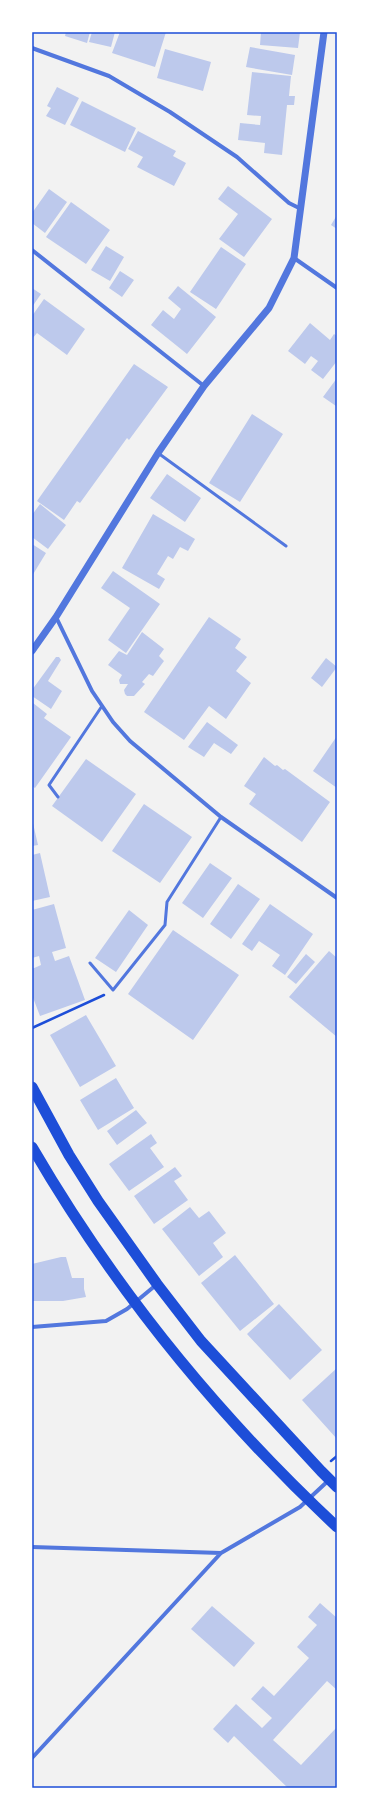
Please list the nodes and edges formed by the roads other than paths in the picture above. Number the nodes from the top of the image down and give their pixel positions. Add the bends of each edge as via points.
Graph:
1 (324, 32) edge
2 (32, 48) edge
3 (32, 52) edge
4 (301, 209) junction
5 (32, 250) edge
6 (294, 258) junction
7 (337, 288) edge
8 (204, 386) junction
9 (158, 453) junction
10 (286, 546) dead end
11 (56, 617) junction
12 (32, 651) edge
13 (102, 706) junction
14 (58, 797) dead end
15 (221, 817) junction
16 (337, 898) edge
17 (90, 963) dead end
18 (32, 1087) edge
19 (32, 1146) edge
20 (157, 1284) junction
21 (134, 1303) junction
22 (32, 1327) edge
23 (333, 1483) edge
24 (307, 1499) junction
25 (337, 1527) edge
26 (32, 1547) edge
27 (221, 1553) junction
28 (32, 1758) edge

1 - 4 street
2 - 3 street
2 - 4 street via 109,76 170,112 237,157 289,203
4 - 6 street
5 - 8 street
6 - 7 street
6 - 8 street via 269,308
8 - 9 street
9 - 10 lane
9 - 11 street
11 - 12 street
11 - 13 street
13 - 14 lane via 49,784
13 - 15 street via 130,741
15 - 16 street
15 - 17 lane via 167,902 165,925 113,990
18 - 20 highway via 69,1155 102,1208
19 - 21 highway
20 - 21 street
20 - 23 highway via 201,1341
21 - 22 street via 106,1321
21 - 24 highway via 233,1423
23 - 24 street
24 - 25 highway
24 - 27 street via 300,1507
26 - 27 street
27 - 28 street

